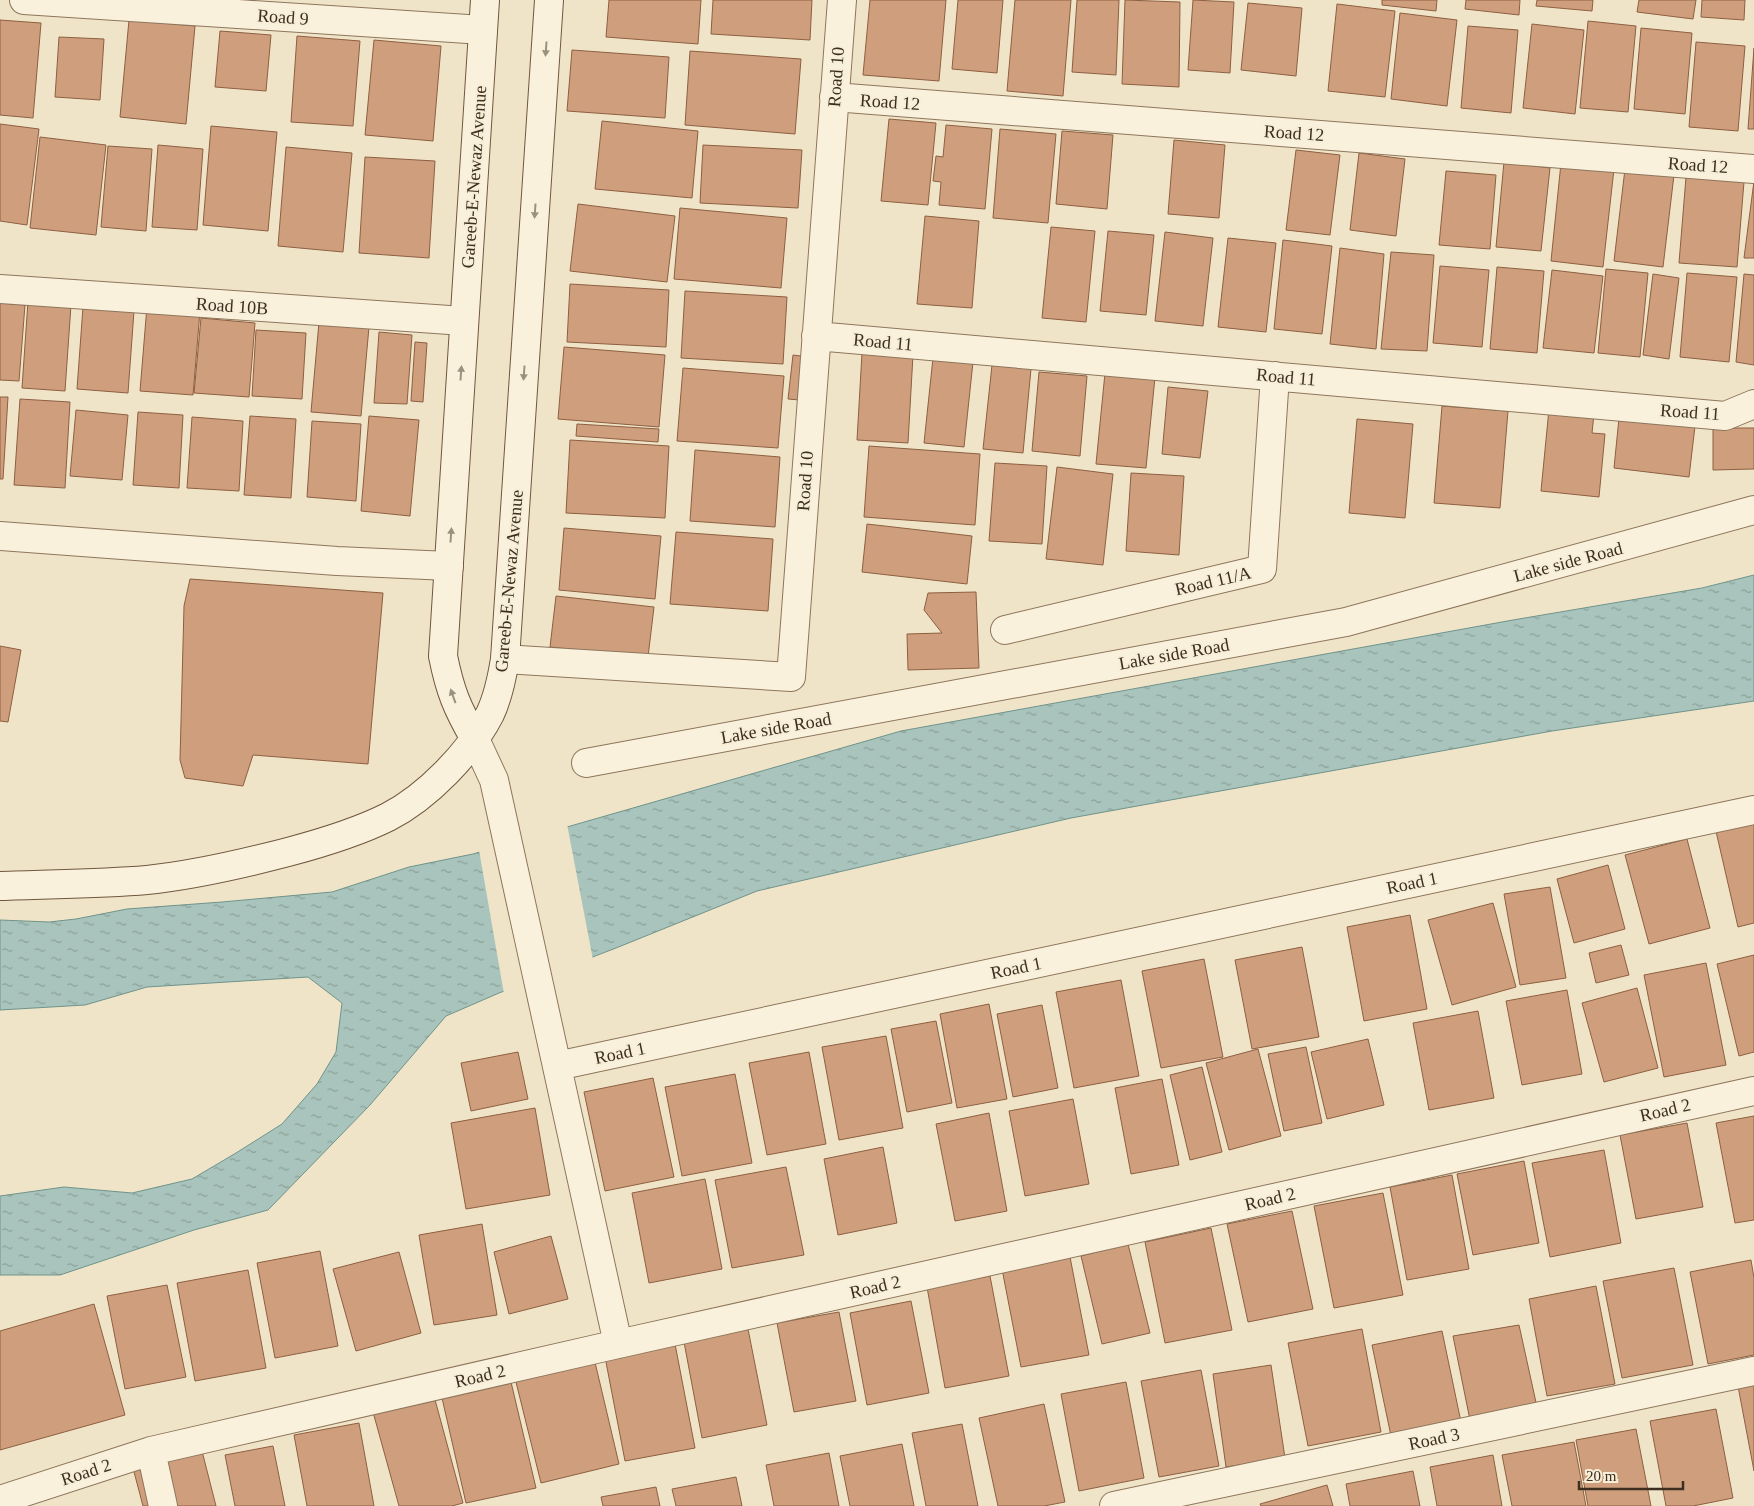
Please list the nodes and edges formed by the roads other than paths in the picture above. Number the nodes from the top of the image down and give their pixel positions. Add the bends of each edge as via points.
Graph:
1 (24, 0) edge
2 (485, 0) edge
3 (549, 0) edge
4 (842, 0) edge
5 (157, 4) edge
6 (483, 30) junction
7 (834, 98) junction
8 (1754, 169) edge
9 (0, 289) edge
10 (464, 321) junction
11 (816, 336) junction
12 (1275, 376) junction
13 (1754, 404) edge
14 (1754, 510) edge
15 (0, 536) edge
16 (449, 566) junction
17 (1005, 630) dead end
18 (505, 659) junction
19 (475, 739) junction
20 (586, 763) dead end
21 (1754, 810) edge
22 (0, 886) edge
23 (557, 1066) junction
24 (1754, 1091) edge
25 (618, 1344) junction
26 (1754, 1371) edge
27 (151, 1451) junction
28 (0, 1500) edge
29 (163, 1506) edge
30 (1114, 1506) edge

1 - 5 street, Road 9
2 - 6 street, Gareeb-E-Newaz Avenue
3 -> 18 street, Gareeb-E-Newaz Avenue
4 - 7 street, Road 10
5 - 6 street, Road 9
6 - 10 street, Gareeb-E-Newaz Avenue
7 - 8 street, Road 12
7 - 11 street, Road 10
9 - 10 street, Road 10B
16 -> 10 street, Gareeb-E-Newaz Avenue
11 - 12 street, Road 11
11 - 18 street, Road 10 via 790,677
12 - 13 street, Road 11 via 1725,416
12 - 17 street, Road 11/A via 1262,569
14 - 20 street, Lake side Road via 1346,622
15 - 16 street
19 -> 16 street, Gareeb-E-Newaz Avenue via 458,710 448,684 443,656
18 - 19 street, Gareeb-E-Newaz Avenue via 499,689
19 - 22 street via 436,782 412,801 388,817 328,841 237,866 148,880
19 - 23 street via 494,780
21 - 23 street, Road 1
23 - 25 street
24 - 25 street, Road 2
25 - 27 street, Road 2
26 - 30 street, Road 3
27 - 28 street, Road 2
27 - 29 street

